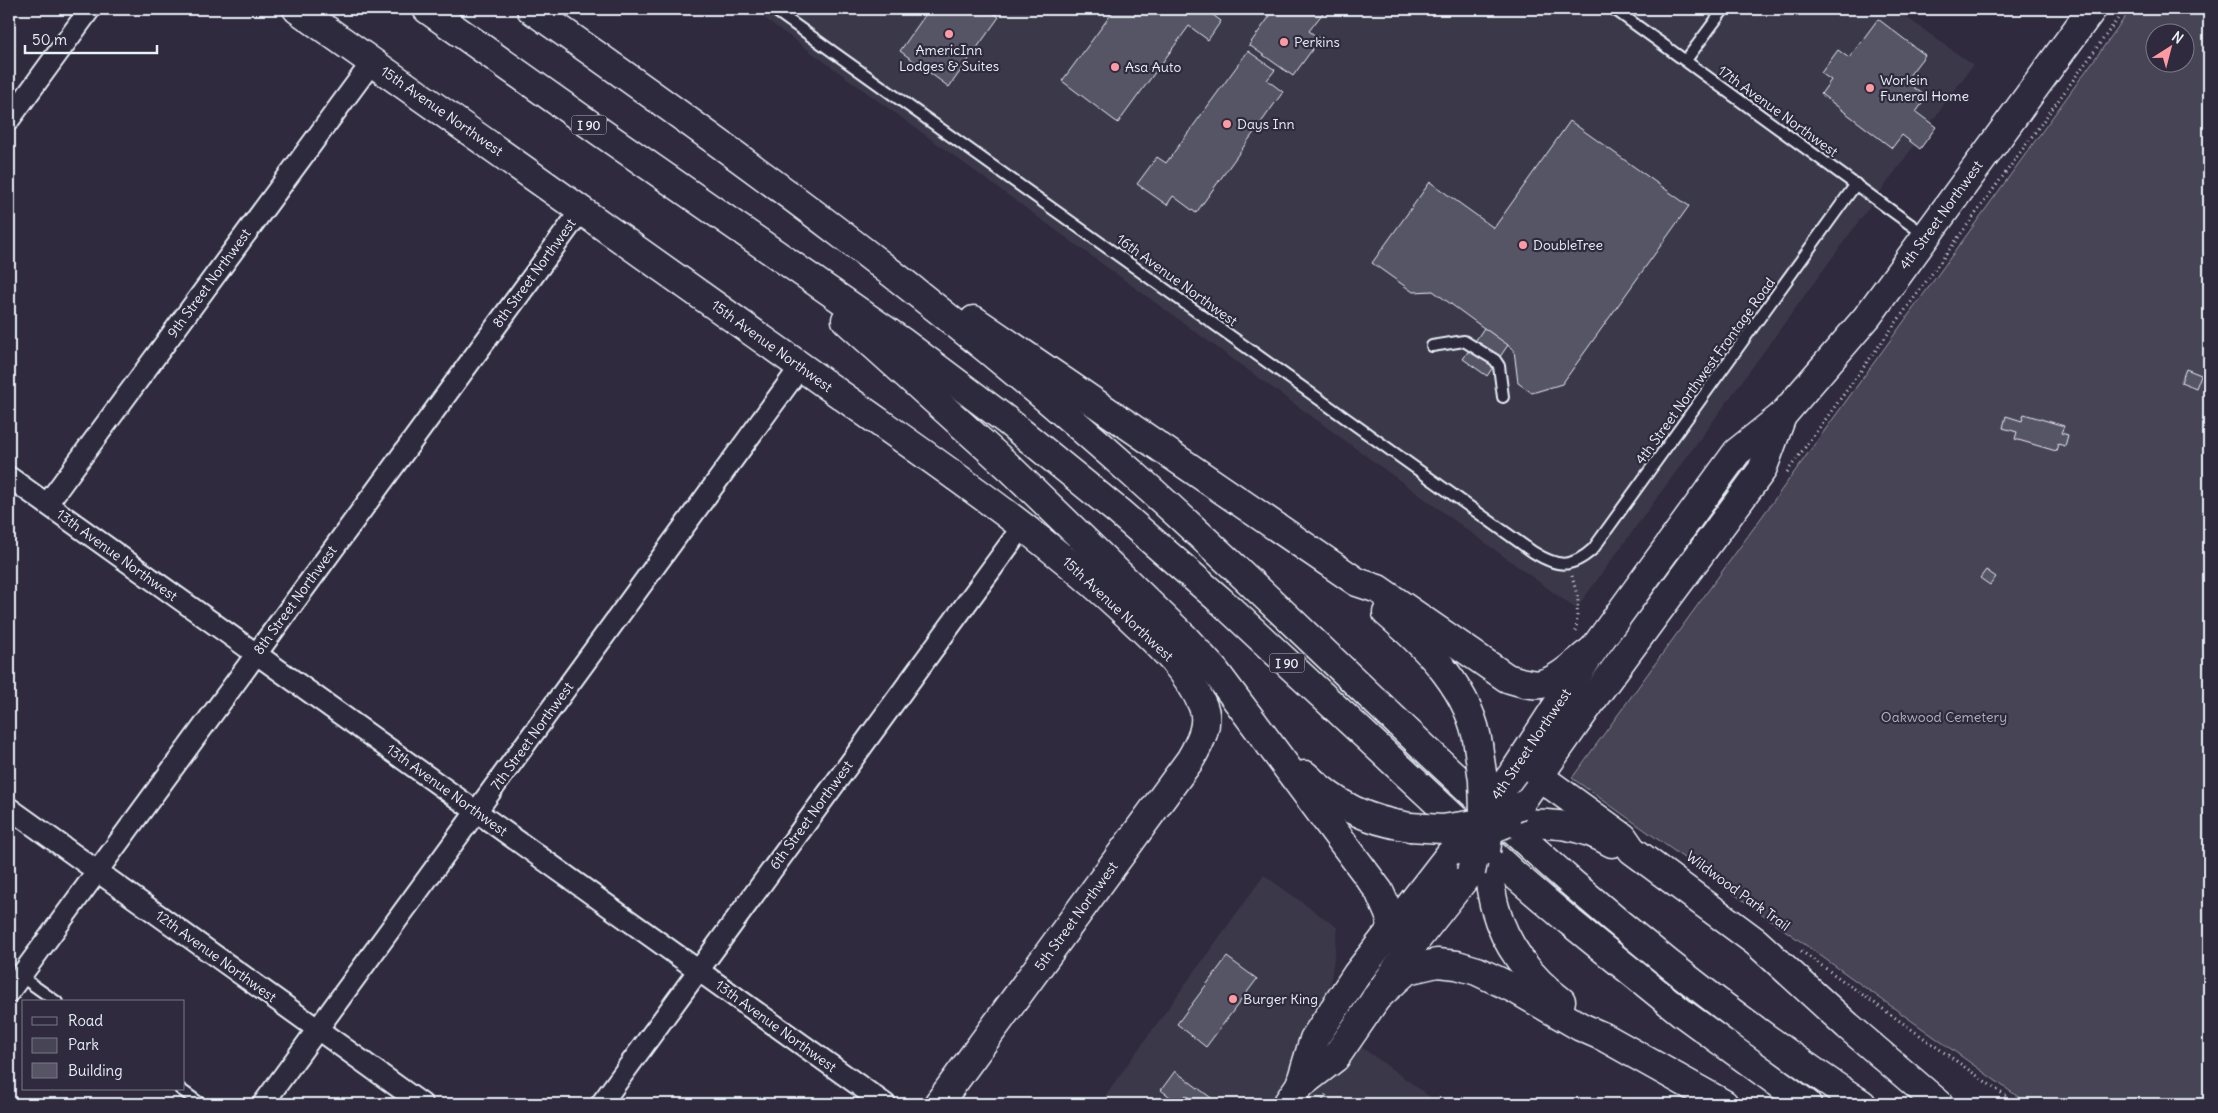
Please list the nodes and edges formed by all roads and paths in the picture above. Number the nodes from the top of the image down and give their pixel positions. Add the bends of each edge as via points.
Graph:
1 (90, 9) edge
2 (297, 9) edge
3 (427, 9) edge
4 (531, 9) edge
5 (773, 9) edge
6 (1614, 9) edge
7 (1724, 9) edge
8 (2092, 9) edge
9 (2124, 9) edge
10 (1686, 60) junction
11 (372, 62) junction
12 (9, 120) edge
13 (1856, 184) junction
14 (582, 209) junction
15 (827, 222) junction
16 (1926, 235) junction
17 (753, 238) junction
18 (1432, 346) dead end
19 (801, 366) junction
20 (1503, 397) dead end
21 (1782, 416) junction
22 (9, 477) edge
23 (1782, 477) dead end
24 (47, 504) junction
25 (1023, 526) junction
26 (1568, 564) joint
27 (1357, 582) junction
28 (1593, 650) junction
29 (256, 654) junction
30 (1248, 716) junction
31 (1206, 722) joint
32 (9, 808) edge
33 (477, 812) junction
34 (1495, 820) junction
35 (1632, 850) junction
36 (96, 871) junction
37 (1391, 928) junction
38 (1799, 949) dead end
39 (698, 970) junction
40 (14, 984) edge
41 (1376, 998) junction
42 (52, 1000) edge
43 (318, 1029) junction
44 (1604, 1037) junction
45 (181, 1090) edge
46 (1293, 1094) edge
47 (201, 1104) edge
48 (262, 1104) edge
49 (422, 1104) edge
50 (601, 1104) edge
51 (885, 1104) edge
52 (938, 1104) edge
53 (1724, 1104) edge
54 (1807, 1104) edge
55 (1862, 1104) edge
56 (1939, 1104) edge
57 (2017, 1104) edge

1 - 12 street
2 - 11 main road, 15th Avenue Northwest
3 - 17 main road, I 90
4 - 15 main road, I 90
5 - 26 lane, 16th Avenue Northwest via 1533,552 1558,564
6 - 10 lane, 17th Avenue Northwest
7 - 10 lane
8 - 16 main road, 4th Street Northwest
9 - 23 path
10 - 13 lane, 17th Avenue Northwest
11 - 14 main road, 15th Avenue Northwest
11 - 24 street, 9th Street Northwest
13 - 16 lane, 17th Avenue Northwest
13 - 26 lane, 4th Street Northwest Frontage Road via 1593,549 1577,562
14 - 19 main road, 15th Avenue Northwest
14 - 29 street, 8th Street Northwest
15 - 27 main road
15 - 55 main road, I 90 via 920,295 1138,478 1575,886 1728,1009
16 - 21 main road, 4th Street Northwest via 1867,317
17 - 30 main road via 1010,468 1157,610 1214,671
17 - 54 main road, I 90 via 901,340 1069,471 1222,601 1522,881 1681,1012
18 - 20 lane via 1464,341 1495,360 1499,366
19 - 25 main road, 15th Avenue Northwest
19 - 33 street, 7th Street Northwest
21 - 28 main road, 4th Street Northwest via 1737,452
21 - 34 main road, 4th Street Northwest via 1762,470 1596,695
22 - 24 street, 13th Avenue Northwest
24 - 29 street, 13th Avenue Northwest
25 - 31 main road, 15th Avenue Northwest via 1106,594 1176,663 1204,706
25 - 39 street, 6th Street Northwest
27 - 28 main road via 1378,590 1507,678 1524,683 1541,684 1561,674
27 - 34 main road, bridge via 1419,642 1449,677 1470,716
28 - 34 main road, 4th Street Northwest via 1534,744
29 - 33 street, 13th Avenue Northwest
29 - 36 street, 8th Street Northwest
30 - 34 main road, bridge via 1269,728 1306,776 1336,802 1362,816 1410,827 1442,829
30 - 37 main road via 1379,891 1390,916
31 - 52 main road, 5th Street Northwest via 1190,760
32 - 36 street, 12th Avenue Northwest
33 - 39 street, 13th Avenue Northwest
33 - 43 street, 7th Street Northwest
34 - 35 main road via 1567,825
34 - 35 main road via 1623,837
34 - 37 main road, 4th Street Northwest, bridge via 1453,850
34 - 41 main road, 4th Street Northwest
34 - 44 main road via 1495,908 1504,934 1542,986
35 - 56 main road via 1756,942
36 - 40 street, 8th Street Northwest
36 - 43 street, 12th Avenue Northwest
37 - 46 main road, 4th Street Northwest via 1314,1039
38 - 57 path
39 - 50 street, 6th Street Northwest
39 - 51 street, 13th Avenue Northwest
40 - 42 lane
41 - 44 main road via 1407,970 1437,963 1457,965 1516,989
41 - 46 main road, 4th Street Northwest via 1335,1058
43 - 48 street, 7th Street Northwest
43 - 49 street, 12th Avenue Northwest
44 - 53 main road
45 - 47 lane

